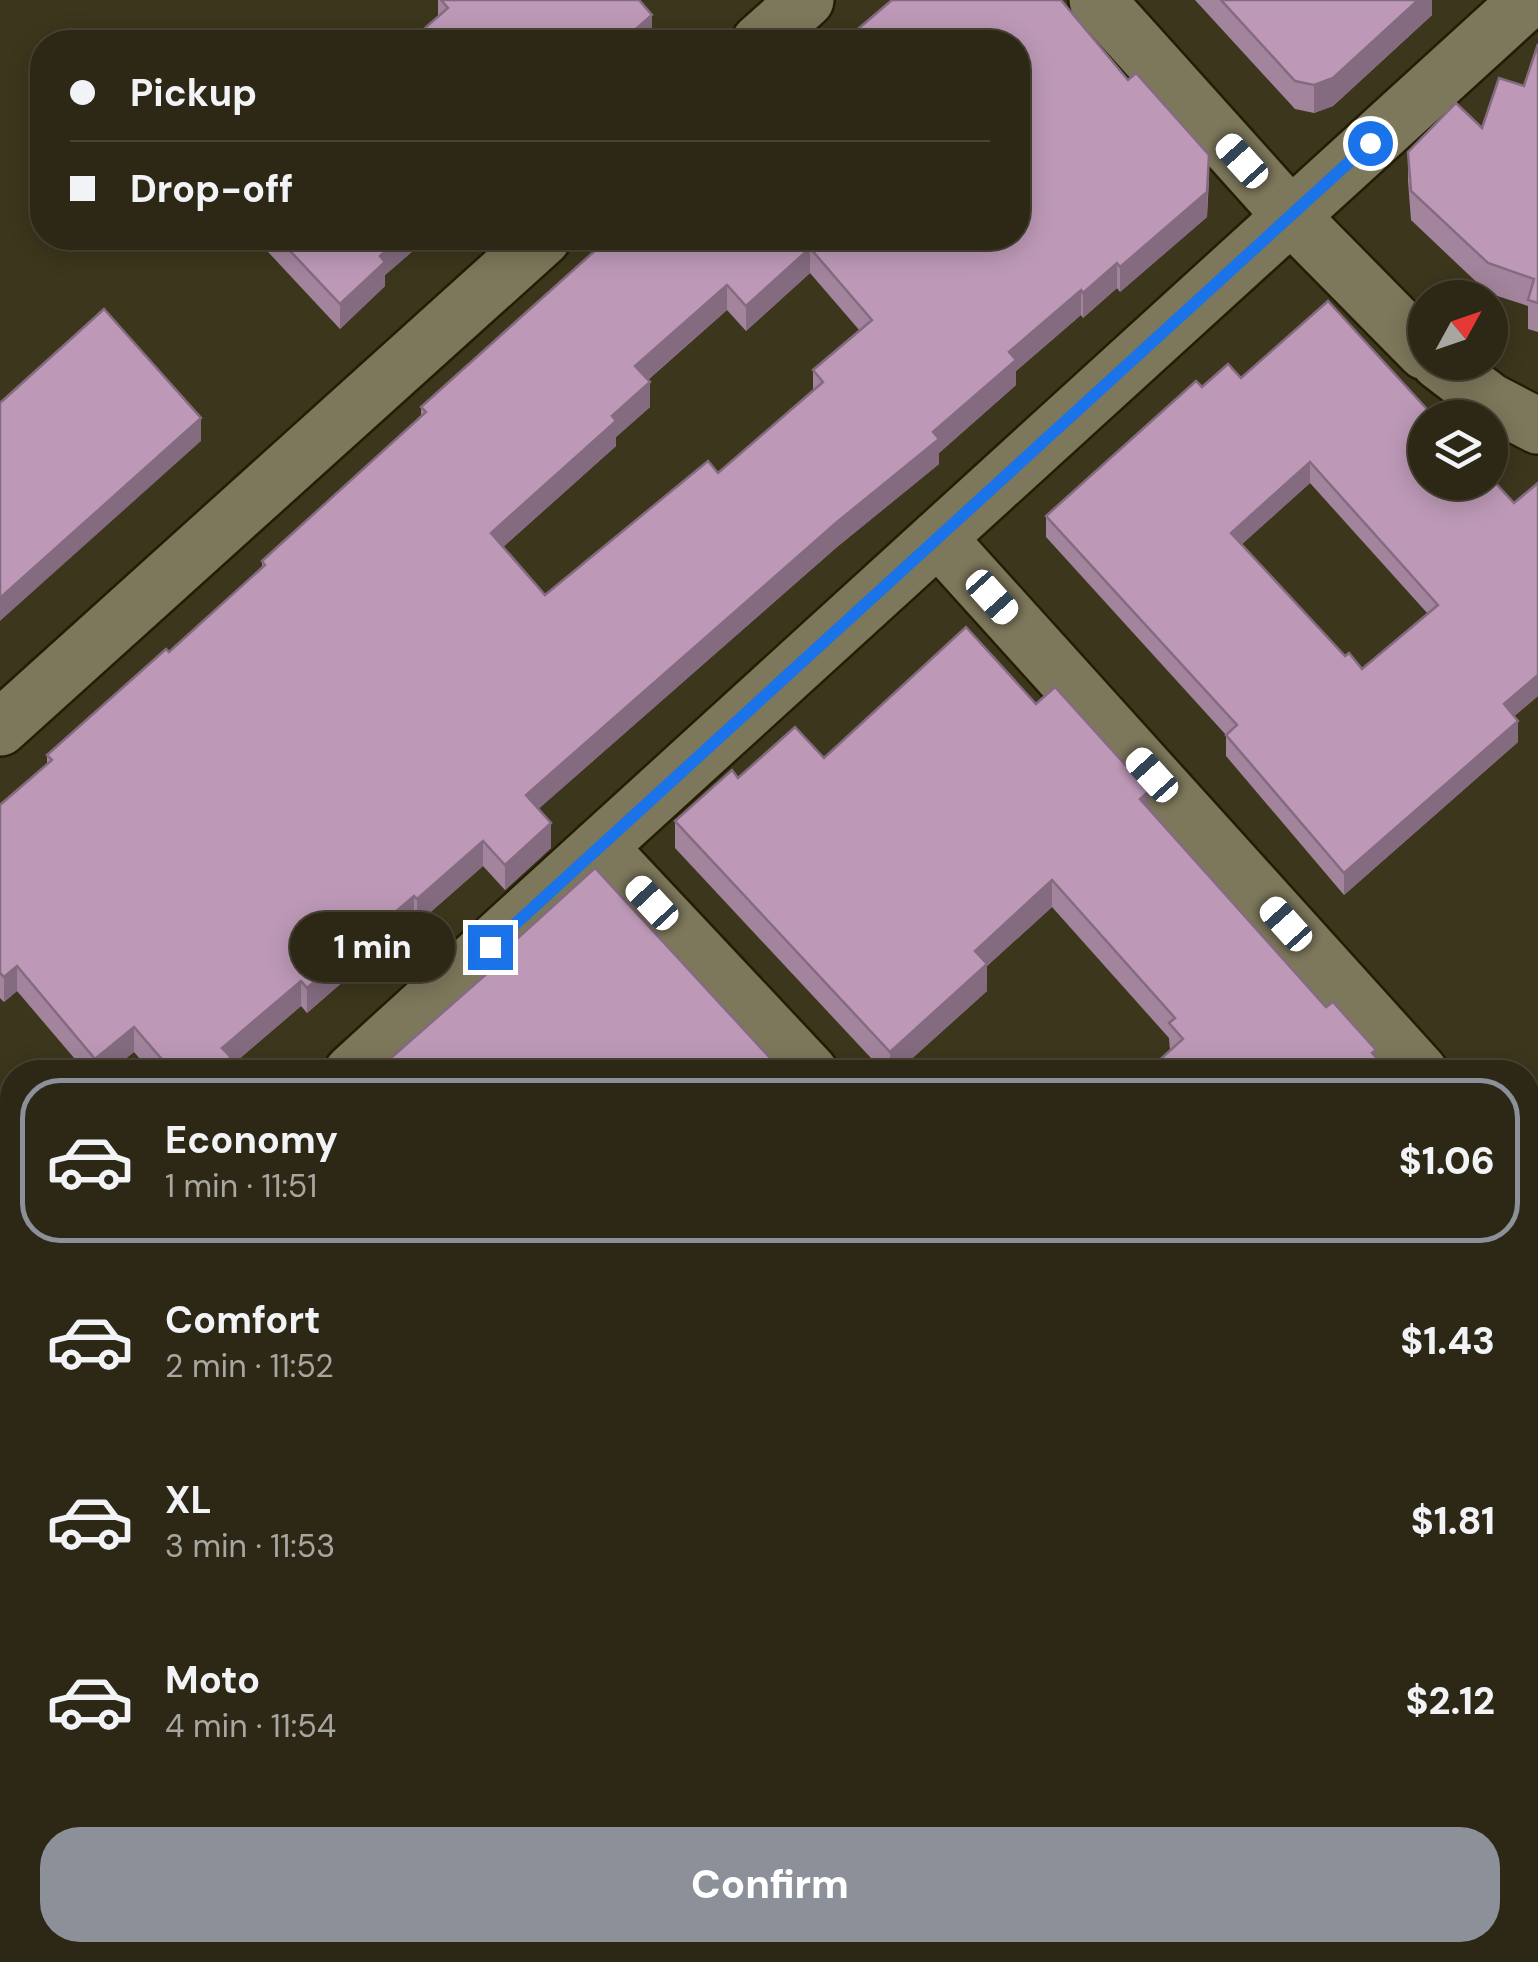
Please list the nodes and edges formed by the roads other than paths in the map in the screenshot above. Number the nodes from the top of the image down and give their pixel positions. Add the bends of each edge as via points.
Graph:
1 (806, 0) edge
2 (1097, 0) edge
3 (1528, 0) edge
4 (772, 30) edge
5 (1290, 215) junction
6 (530, 250) edge
7 (1408, 335) edge
8 (1463, 380) edge
9 (1538, 426) edge
10 (938, 538) junction
11 (0, 728) edge
12 (599, 847) junction
13 (365, 1060) edge
14 (799, 1060) edge
15 (1409, 1060) edge

1 - 4 street
2 - 5 street
3 - 5 street
5 - 7 street
5 - 10 street
6 - 11 street
8 - 9 street
10 - 12 street
10 - 15 street
12 - 13 street
12 - 14 street

